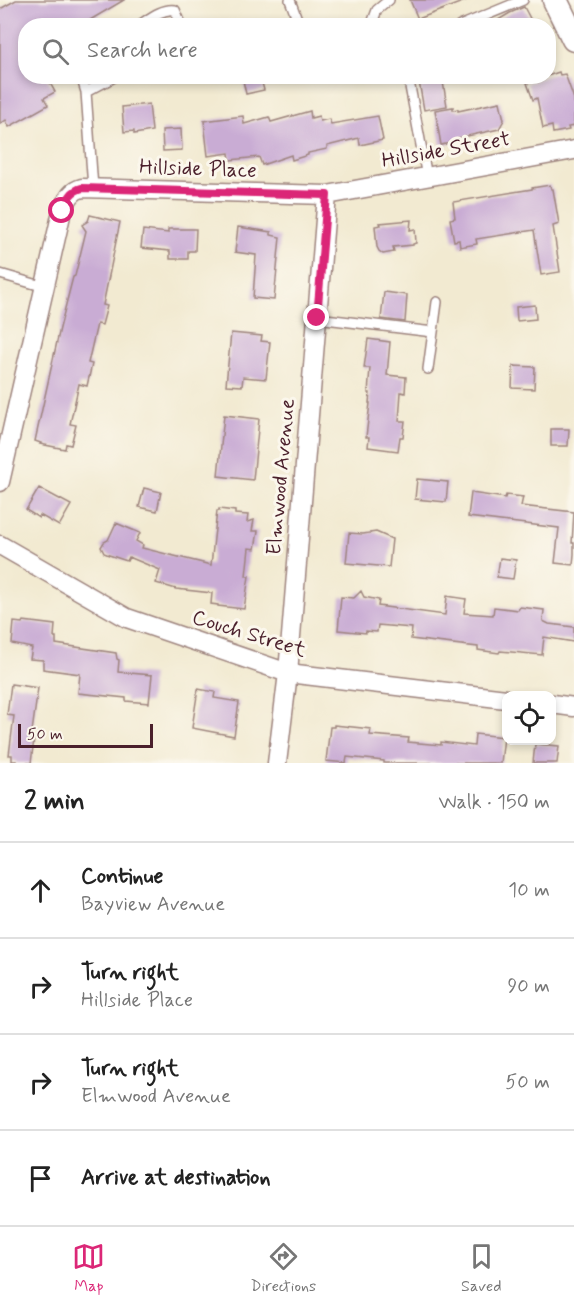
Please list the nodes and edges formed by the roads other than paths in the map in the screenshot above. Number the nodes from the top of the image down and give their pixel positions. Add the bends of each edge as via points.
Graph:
1 (290, 0) edge
2 (389, 0) edge
3 (523, 0) edge
4 (555, 0) edge
5 (151, 18) edge
6 (179, 18) edge
7 (297, 18) edge
8 (374, 18) edge
9 (489, 18) edge
10 (574, 39) edge
11 (84, 84) edge
12 (101, 84) edge
13 (410, 84) edge
14 (86, 92) junction
15 (574, 150) edge
16 (428, 177) junction
17 (93, 188) junction
18 (327, 195) junction
19 (0, 274) edge
20 (45, 287) junction
21 (437, 302) dead end
22 (317, 318) junction
23 (433, 332) junction
24 (428, 369) dead end
25 (0, 482) edge
26 (0, 545) edge
27 (288, 673) junction
28 (502, 698) edge
29 (556, 705) edge
30 (574, 707) edge
31 (277, 763) edge

1 - 7 lane
2 - 8 lane
3 - 9 lane
4 - 10 street
5 - 6 lane via 170,9
11 - 14 lane
12 - 14 lane
13 - 16 lane
14 - 17 lane
15 - 16 street, Hillside Street
16 - 18 street, Hillside Street
17 - 18 street, Hillside Place
17 - 20 street, Hillside Place via 73,192 62,211
18 - 22 street, Elmwood Avenue
19 - 20 lane
20 - 25 street
21 - 23 lane
22 - 23 lane
22 - 27 street, Elmwood Avenue
23 - 24 lane
26 - 27 street, Couch Street via 127,618
27 - 28 street, Couch Street
27 - 31 street, Elmwood Avenue
29 - 30 street

